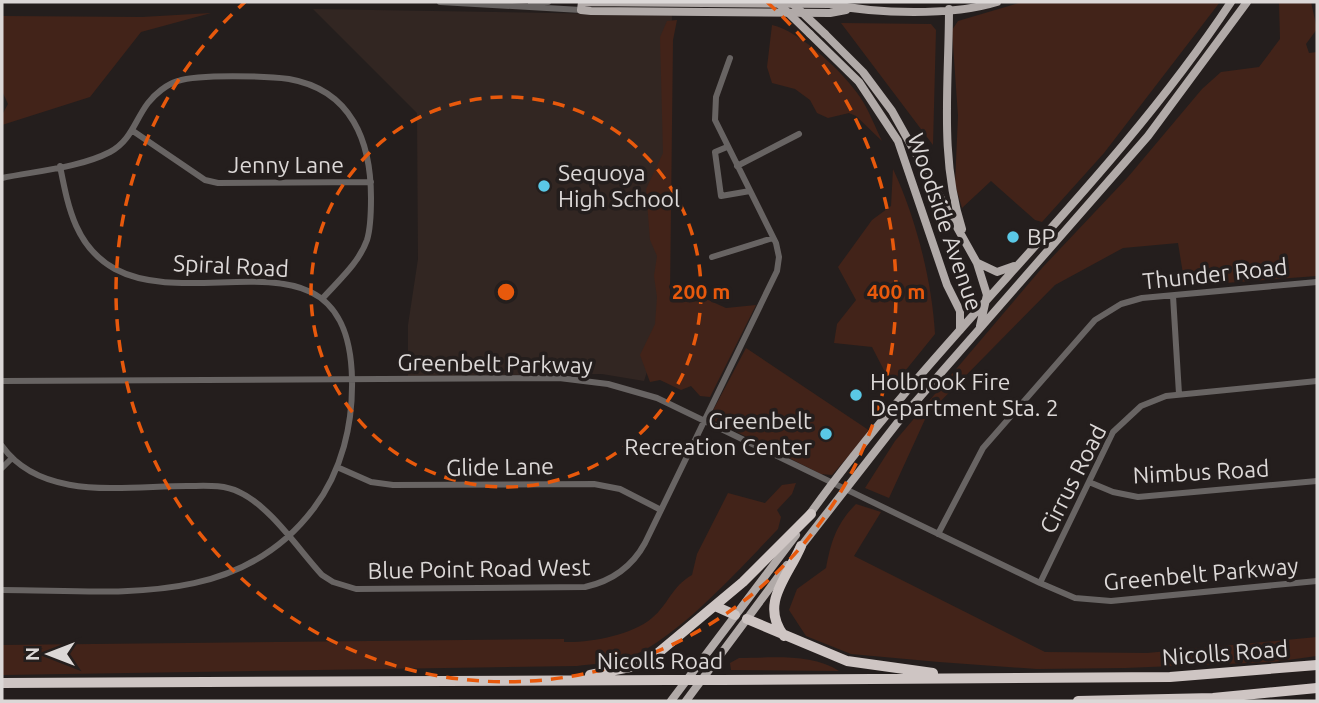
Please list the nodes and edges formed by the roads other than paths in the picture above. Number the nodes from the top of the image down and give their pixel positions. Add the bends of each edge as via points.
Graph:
1 (440, 2) edge
2 (548, 2) edge
3 (777, 2) edge
4 (791, 2) edge
5 (997, 2) edge
6 (1231, 2) edge
7 (1247, 2) edge
8 (519, 4) junction
9 (583, 5) edge
10 (949, 9) junction
11 (730, 58) dead end
12 (133, 131) junction
13 (799, 134) dead end
14 (727, 147) junction
15 (60, 166) junction
16 (737, 166) junction
17 (2, 178) edge
18 (371, 182) junction
19 (750, 191) junction
20 (773, 238) junction
21 (969, 248) junction
22 (712, 257) dead end
23 (977, 263) junction
24 (1020, 263) junction
25 (1317, 282) edge
26 (1173, 296) junction
27 (322, 299) junction
28 (987, 300) junction
29 (959, 332) junction
30 (978, 332) junction
31 (352, 380) junction
32 (2, 381) edge
33 (1317, 381) edge
34 (1179, 394) junction
35 (704, 421) junction
36 (2, 446) edge
37 (11, 459) junction
38 (337, 467) junction
39 (2, 468) edge
40 (1317, 481) edge
41 (1089, 482) junction
42 (833, 483) junction
43 (844, 489) junction
44 (661, 510) junction
45 (811, 513) junction
46 (938, 534) junction
47 (288, 537) junction
48 (801, 546) junction
49 (1317, 581) edge
50 (1040, 583) junction
51 (2, 590) edge
52 (715, 606) junction
53 (736, 615) junction
54 (747, 620) junction
55 (785, 637) junction
56 (1317, 665) edge
57 (1021, 678) junction
58 (521, 681) junction
59 (2, 683) edge
60 (1317, 688) edge
61 (671, 701) edge
62 (686, 701) edge
63 (1078, 701) edge

1 - 8 street
2 - 8 street
3 - 29 main road, Woodside Avenue, bridge via 859,82 898,141 960,311
4 - 21 main road, Woodside Avenue, bridge via 863,72 892,111
5 - 10 main road
6 - 24 main road via 1159,103
7 - 30 main road via 1141,145
8 - 9 street
9 - 10 main road via 831,13
10 - 21 main road via 948,168
11 - 14 street via 714,108
12 - 15 street via 110,152
12 - 18 street, Jenny Lane via 205,180 218,183
12 - 18 street via 147,104 177,81 291,80 324,92 353,120 366,147
13 - 16 street
14 - 16 street
14 - 19 street via 715,152 721,197
15 - 17 street
15 - 27 street, Spiral Road via 72,220 93,251 115,269 150,280 278,281
16 - 19 street
18 - 27 street via 367,239
19 - 20 street
20 - 22 street
20 - 35 street, Blue Point Road West via 779,257 775,279
21 - 23 main road, Woodside Avenue
23 - 24 main road via 997,272
23 - 28 main road, Woodside Avenue
24 - 28 main road
25 - 26 street, Thunder Road
26 - 34 street
26 - 46 street, Thunder Road via 1132,300 1095,320 982,447
27 - 31 street, Spiral Road via 346,332
28 - 29 main road
28 - 30 main road
29 - 42 main road
30 - 43 main road
31 - 32 street, Greenbelt Parkway
31 - 35 street, Greenbelt Parkway via 583,380 639,392
31 - 38 street, Spiral Road via 350,423
33 - 34 street, Cirrus Road
34 - 41 street, Cirrus Road via 1153,400 1123,421
35 - 42 street, Greenbelt Parkway
35 - 44 street, Blue Point Road West
36 - 37 street, Blue Point Road West
37 - 39 street
37 - 47 street, Blue Point Road West via 40,477 69,485 228,488 259,506
38 - 44 street, Glide Lane via 371,482 393,485 605,485
38 - 47 street, Spiral Road via 316,506
40 - 41 street, Nimbus Road via 1139,497
41 - 50 street, Cirrus Road
42 - 43 street, Greenbelt Parkway
42 - 45 main road
43 - 46 street, Greenbelt Parkway
43 - 48 main road
44 - 47 street, Blue Point Road West via 629,566 616,577 585,587 356,589 323,575
45 - 52 highway
45 - 53 main road
46 - 50 street, Greenbelt Parkway
47 - 51 street, Spiral Road via 235,572 186,587
48 - 54 main road
48 - 55 highway via 774,600 775,620
49 - 50 street, Greenbelt Parkway via 1111,601 1076,598
52 - 53 highway
52 - 58 highway via 658,653 630,667
53 - 54 main road
53 - 61 main road
54 - 55 highway
54 - 62 main road
55 - 57 highway via 865,665
56 - 57 highway, Nicolls Road via 1194,676
57 - 58 highway, Nicolls Road, bridge
58 - 59 highway, Nicolls Road
60 - 63 highway, Nicolls Road via 1213,698

